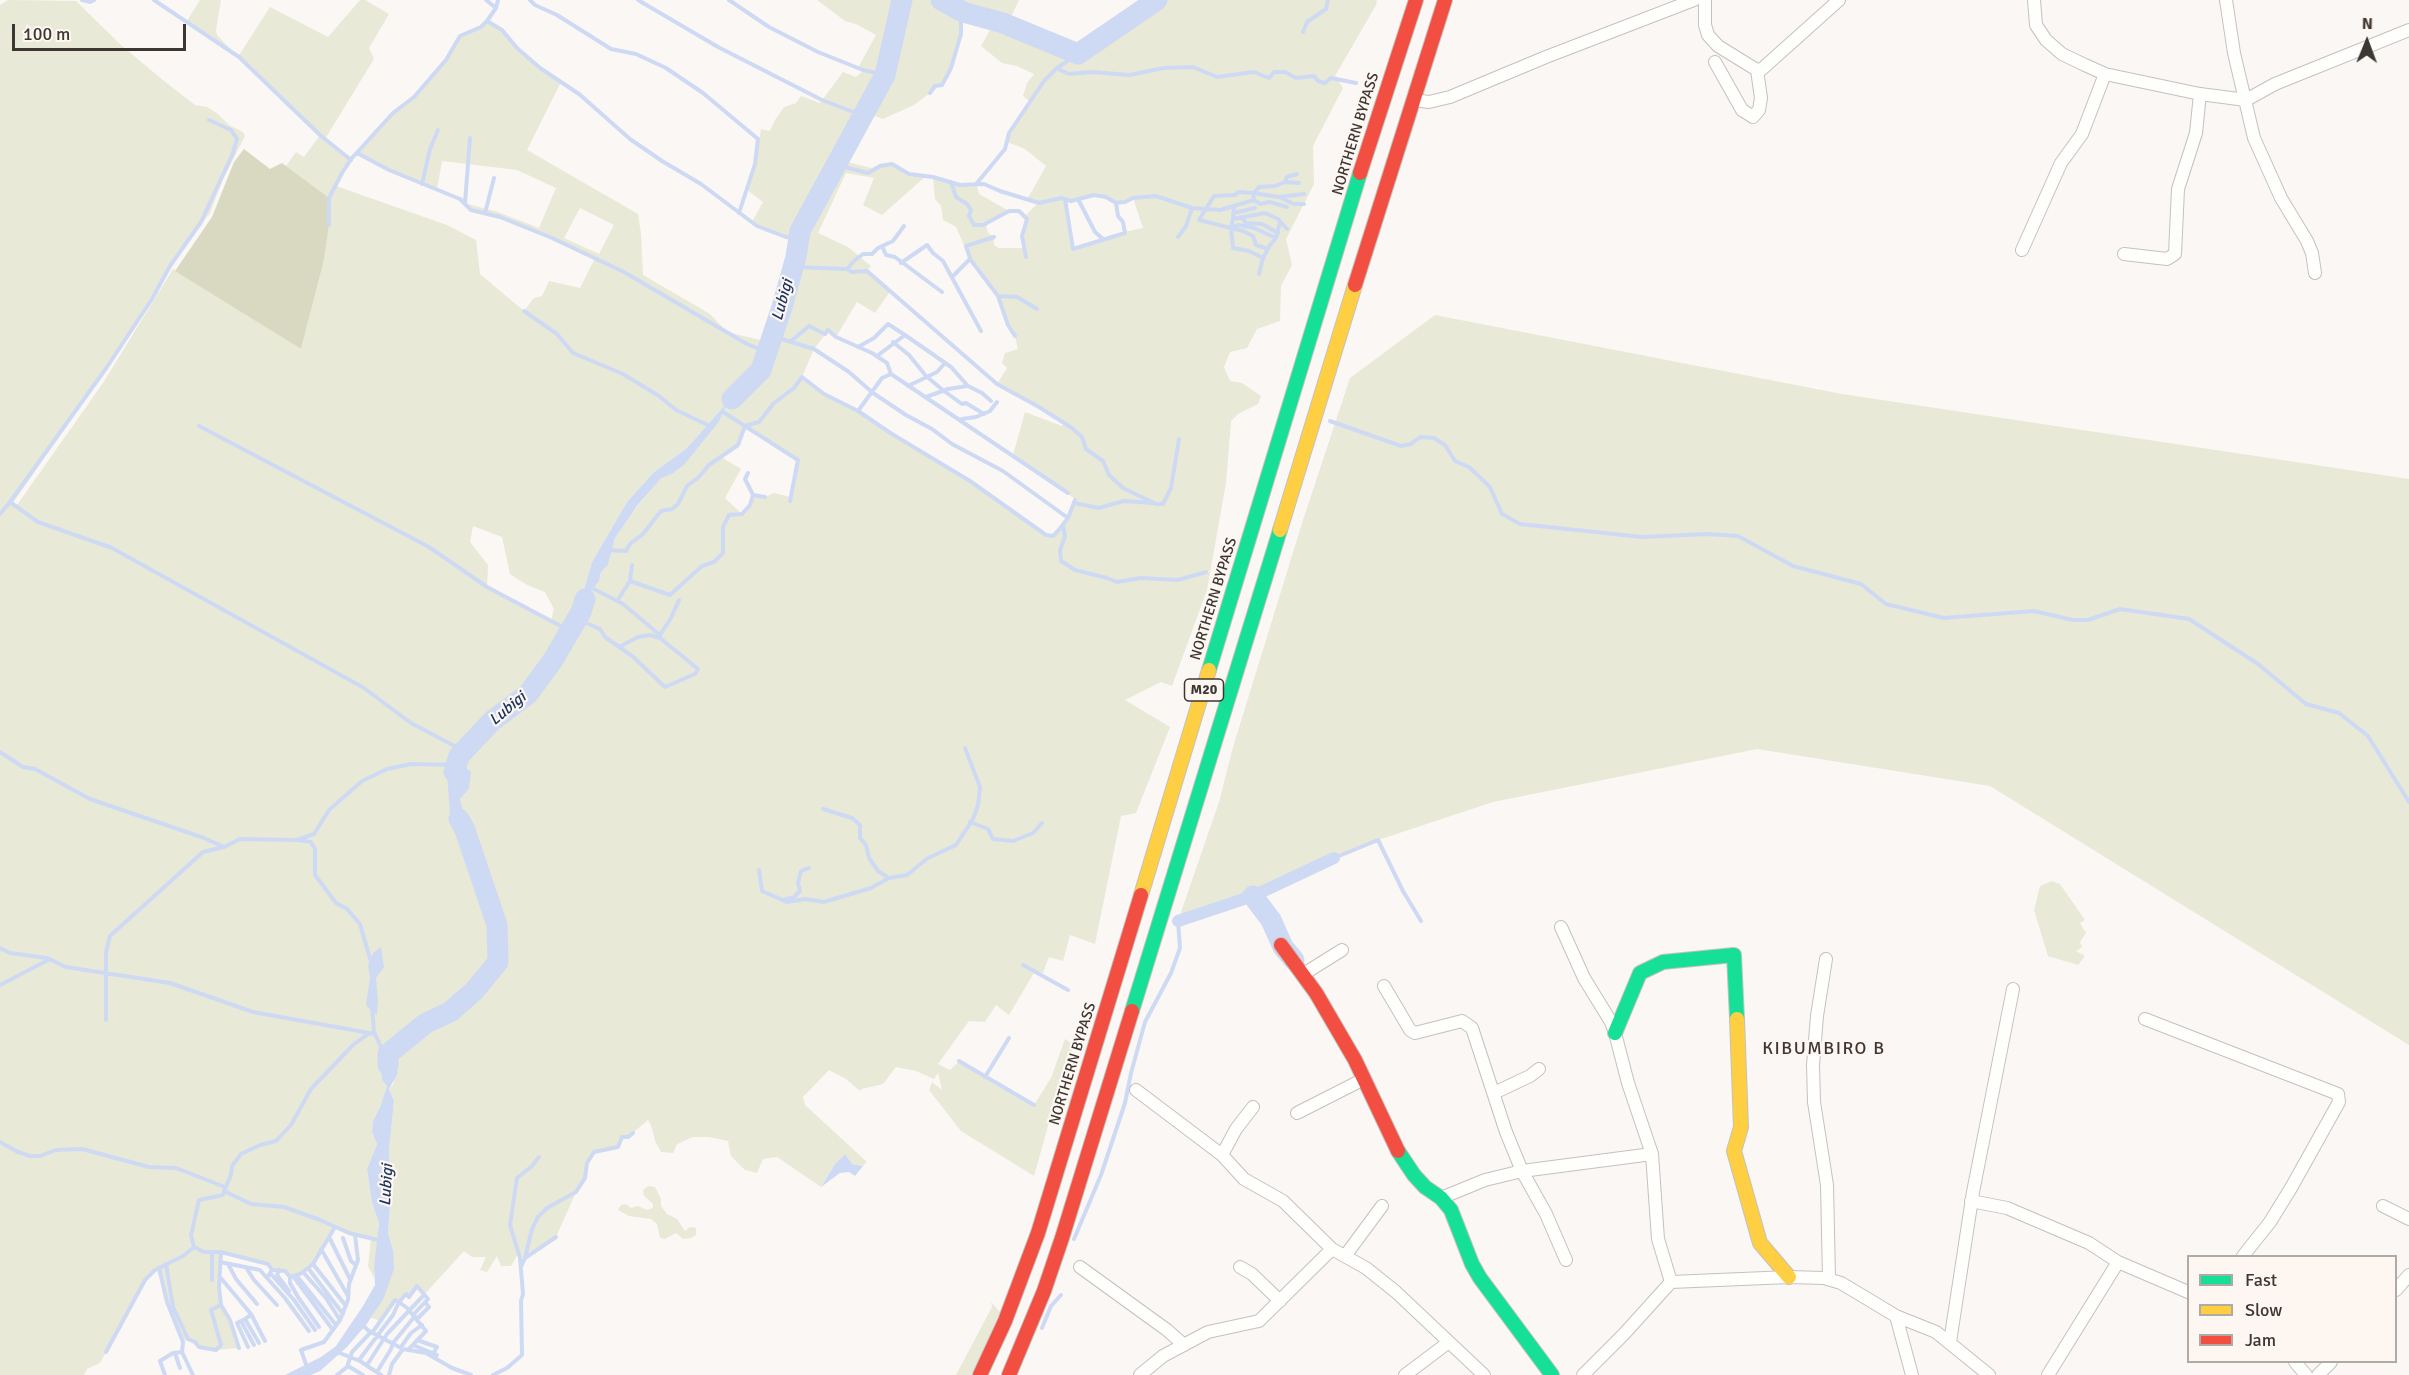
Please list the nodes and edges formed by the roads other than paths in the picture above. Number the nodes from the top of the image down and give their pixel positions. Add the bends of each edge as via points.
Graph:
1 (1416, 0) edge
2 (1445, 0) edge
3 (1694, 0) edge
4 (1705, 0) edge
5 (1839, 0) edge
6 (2034, 0) edge
7 (2226, 0) edge
8 (2409, 30) edge
9 (1715, 62) dead end
10 (1757, 70) junction
11 (2105, 74) junction
12 (2200, 94) junction
13 (2246, 100) junction
14 (1421, 101) dead end
15 (2022, 250) dead end
16 (2124, 254) dead end
17 (2315, 273) dead end
18 (1561, 927) dead end
19 (1281, 945) dead end
20 (1342, 950) dead end
21 (1826, 959) dead end
22 (1302, 975) junction
23 (1384, 986) dead end
24 (2013, 989) dead end
25 (2145, 1019) dead end
26 (1615, 1033) junction
27 (1539, 1069) dead end
28 (1364, 1079) junction
29 (1136, 1090) dead end
30 (1494, 1093) junction
31 (1253, 1107) dead end
32 (1296, 1113) dead end
33 (1652, 1154) junction
34 (1222, 1155) junction
35 (1522, 1171) junction
36 (1442, 1198) junction
37 (1971, 1201) junction
38 (1382, 1206) dead end
39 (2383, 1206) dead end
40 (2409, 1219) edge
41 (1332, 1249) junction
42 (2245, 1255) edge
43 (1345, 1256) junction
44 (1566, 1260) dead end
45 (2118, 1262) junction
46 (1080, 1267) dead end
47 (1240, 1267) dead end
48 (2409, 1275) edge
49 (1789, 1277) junction
50 (1829, 1278) junction
51 (1671, 1282) junction
52 (2397, 1289) edge
53 (2187, 1292) edge
54 (1280, 1301) junction
55 (1896, 1316) junction
56 (1449, 1342) junction
57 (1950, 1342) junction
58 (1184, 1345) junction
59 (2296, 1363) edge
60 (2330, 1363) edge
61 (980, 1375) edge
62 (1009, 1375) edge
63 (1140, 1375) edge
64 (1405, 1375) edge
65 (1484, 1375) edge
66 (1552, 1375) edge
67 (1583, 1375) edge
68 (1912, 1375) edge
69 (1989, 1375) edge
70 (2048, 1375) edge
71 (2306, 1375) edge
72 (2318, 1375) edge

1 - 61 main road, NORTHERN BYPASS / M20 via 1038,1233
2 - 62 main road, M20 via 1062,1238
3 - 14 street via 1476,88
4 - 10 street via 1708,35 1718,46
5 - 10 street
6 - 11 street via 2036,25 2046,40 2062,54
7 - 13 street
8 - 13 street via 2285,79
9 - 10 street via 1742,110 1753,117 1761,98
11 - 12 street
11 - 15 street via 2082,134 2061,163
12 - 13 street
12 - 16 street via 2196,133 2178,189 2175,254 2167,259
13 - 17 street via 2254,138 2268,173 2307,241
18 - 26 street
19 - 22 main road
20 - 22 street
21 - 50 street via 1813,1065 1814,1102 1827,1185
22 - 28 main road
23 - 30 street via 1415,1033 1462,1022 1472,1028
24 - 37 street
25 - 42 street via 2338,1094 2339,1102 2291,1188
26 - 33 street
26 - 49 main road via 1641,973 1647,968 1663,962 1734,956 1741,1127 1734,1151 1760,1243
27 - 30 street
28 - 32 street
28 - 36 main road via 1401,1157 1419,1181
29 - 34 street
30 - 35 street
31 - 34 street
33 - 35 street
33 - 51 street via 1658,1239
34 - 41 street via 1244,1179 1283,1201
35 - 36 street via 1485,1180
35 - 44 street
36 - 66 main road via 1480,1278
37 - 45 street via 2013,1210 2089,1243
37 - 57 street
38 - 43 street
39 - 40 street
41 - 43 street
41 - 54 street
43 - 56 street via 1396,1292
45 - 53 street
45 - 70 street
46 - 58 street
47 - 54 street
48 - 52 street
49 - 50 street
49 - 51 street
50 - 55 street
51 - 67 street
54 - 58 street via 1260,1321 1213,1330
55 - 57 street via 1928,1328
55 - 68 street
56 - 64 street
56 - 65 street
57 - 69 street
58 - 63 street
59 - 71 street
60 - 72 street

